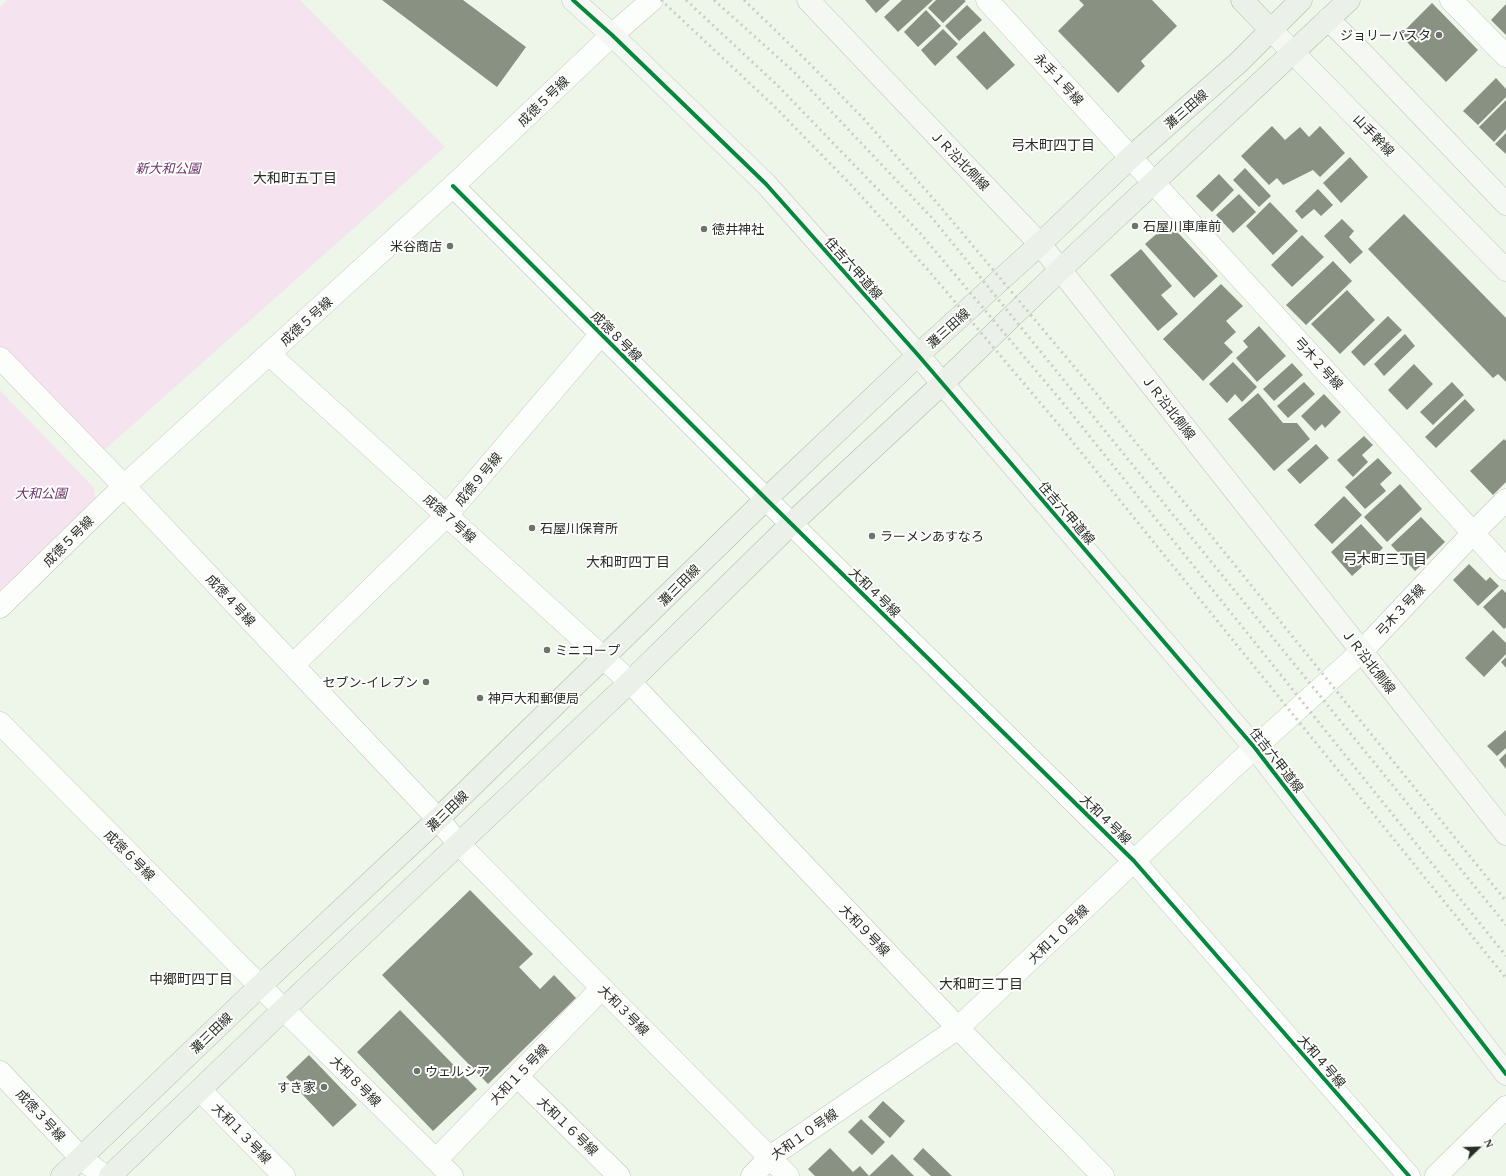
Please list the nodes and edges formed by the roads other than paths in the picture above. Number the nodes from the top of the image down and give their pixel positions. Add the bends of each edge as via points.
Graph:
1 (573, 0) edge
2 (652, 0) edge
3 (808, 0) edge
4 (986, 0) edge
5 (1242, 0) edge
6 (1301, 0) edge
7 (1309, 0) edge
8 (1348, 0) edge
9 (1451, 0) edge
10 (1328, 19) junction
11 (1272, 30) junction
12 (612, 35) junction
13 (1293, 52) junction
14 (1506, 56) edge
15 (1131, 157) junction
16 (1154, 182) junction
17 (453, 186) junction
18 (1506, 204) edge
19 (1040, 244) junction
20 (1061, 269) junction
21 (1506, 270) edge
22 (601, 334) junction
23 (269, 354) junction
24 (918, 355) junction
25 (0, 358) edge
26 (943, 383) junction
27 (124, 486) junction
28 (766, 499) junction
29 (1506, 500) edge
30 (447, 515) junction
31 (791, 524) junction
32 (1473, 532) junction
33 (1506, 569) edge
34 (0, 608) edge
35 (1362, 652) junction
36 (604, 658) junction
37 (293, 665) junction
38 (630, 682) junction
39 (0, 724) edge
40 (1255, 748) junction
41 (438, 819) junction
42 (1506, 834) edge
43 (459, 844) junction
44 (1134, 860) junction
45 (260, 986) junction
46 (602, 988) junction
47 (284, 1009) junction
48 (958, 1028) junction
49 (0, 1072) edge
50 (1506, 1074) edge
51 (517, 1076) junction
52 (200, 1090) junction
53 (1506, 1107) edge
54 (770, 1157) junction
55 (81, 1158) junction
56 (436, 1160) junction
57 (62, 1176) edge
58 (104, 1176) edge
59 (110, 1176) edge
60 (284, 1176) edge
61 (452, 1176) edge
62 (619, 1176) edge
63 (752, 1176) edge
64 (788, 1176) edge
65 (1103, 1176) edge
66 (1408, 1176) edge
67 (1436, 1176) edge

1 - 12 street, 住吉六甲道線
2 - 12 street, 成徳５号線
3 - 19 street, ＪＲ沿北側線
4 - 15 street, 永手１号線
5 - 11 main road, 山手幹線
6 - 11 main road, 灘三田線
7 - 10 main road
8 - 10 main road
9 - 14 street
10 - 13 main road
10 - 18 street
11 - 13 street, 山手幹線
11 - 15 main road, 灘三田線
12 - 17 street, 成徳５号線
12 - 24 street, 住吉六甲道線 via 766,184
13 - 16 main road
13 - 21 street, 山手幹線
15 - 16 street, 弓木２号線
15 - 19 main road, 灘三田線
16 - 20 main road
16 - 32 street, 弓木２号線
17 - 22 street, 成徳８号線
17 - 23 street, 成徳５号線
19 - 20 street, ＪＲ沿北側線
19 - 24 main road, 灘三田線
20 - 26 main road
20 - 35 street, ＪＲ沿北側線
22 - 28 street, 成徳８号線
22 - 30 street, 成徳９号線
23 - 27 street, 成徳５号線
23 - 30 street, 成徳７号線
24 - 26 street, 住吉六甲道線
24 - 28 main road, 灘三田線
25 - 27 street, 成徳４号線
26 - 31 main road
26 - 40 street, 住吉六甲道線
27 - 34 street, 成徳５号線
27 - 37 street, 成徳４号線
28 - 31 street, 大和４号線
28 - 36 main road, 灘三田線
29 - 32 street, 弓木３号線
30 - 36 street, 成徳７号線
30 - 37 street, 成徳９号線
31 - 38 main road
31 - 44 street, 大和４号線
32 - 33 street, 弓木２号線
32 - 35 street, 弓木３号線
35 - 40 street, 弓木３号線
35 - 42 street, ＪＲ沿北側線
36 - 38 street, 成徳７号線
36 - 41 main road, 灘三田線
37 - 41 street, 成徳４号線
38 - 43 main road
38 - 48 street, 大和９号線
39 - 45 street, 成徳６号線
40 - 44 street, 大和１０号線
40 - 50 street, 住吉六甲道線
41 - 43 street, 成徳４号線
41 - 45 main road, 灘三田線
43 - 46 street, 大和３号線
43 - 47 main road
44 - 48 street, 大和１０号線
44 - 66 street, 大和４号線
45 - 47 street, 大和８号線
45 - 55 main road, 灘三田線
46 - 51 street, 大和１５号線
46 - 54 street, 大和３号線
47 - 52 main road
47 - 56 street, 大和８号線
48 - 54 street, 大和１０号線
48 - 65 street, 大和９号線
49 - 55 street, 成徳３号線
51 - 56 street, 大和１５号線
51 - 62 street, 大和１６号線
52 - 59 main road
52 - 60 street, 大和１３号線
53 - 67 street
54 - 63 street, 大和１０号線
54 - 64 street, 大和３号線
55 - 57 main road, 灘三田線
55 - 58 street, 成徳３号線
56 - 61 street, 大和８号線

